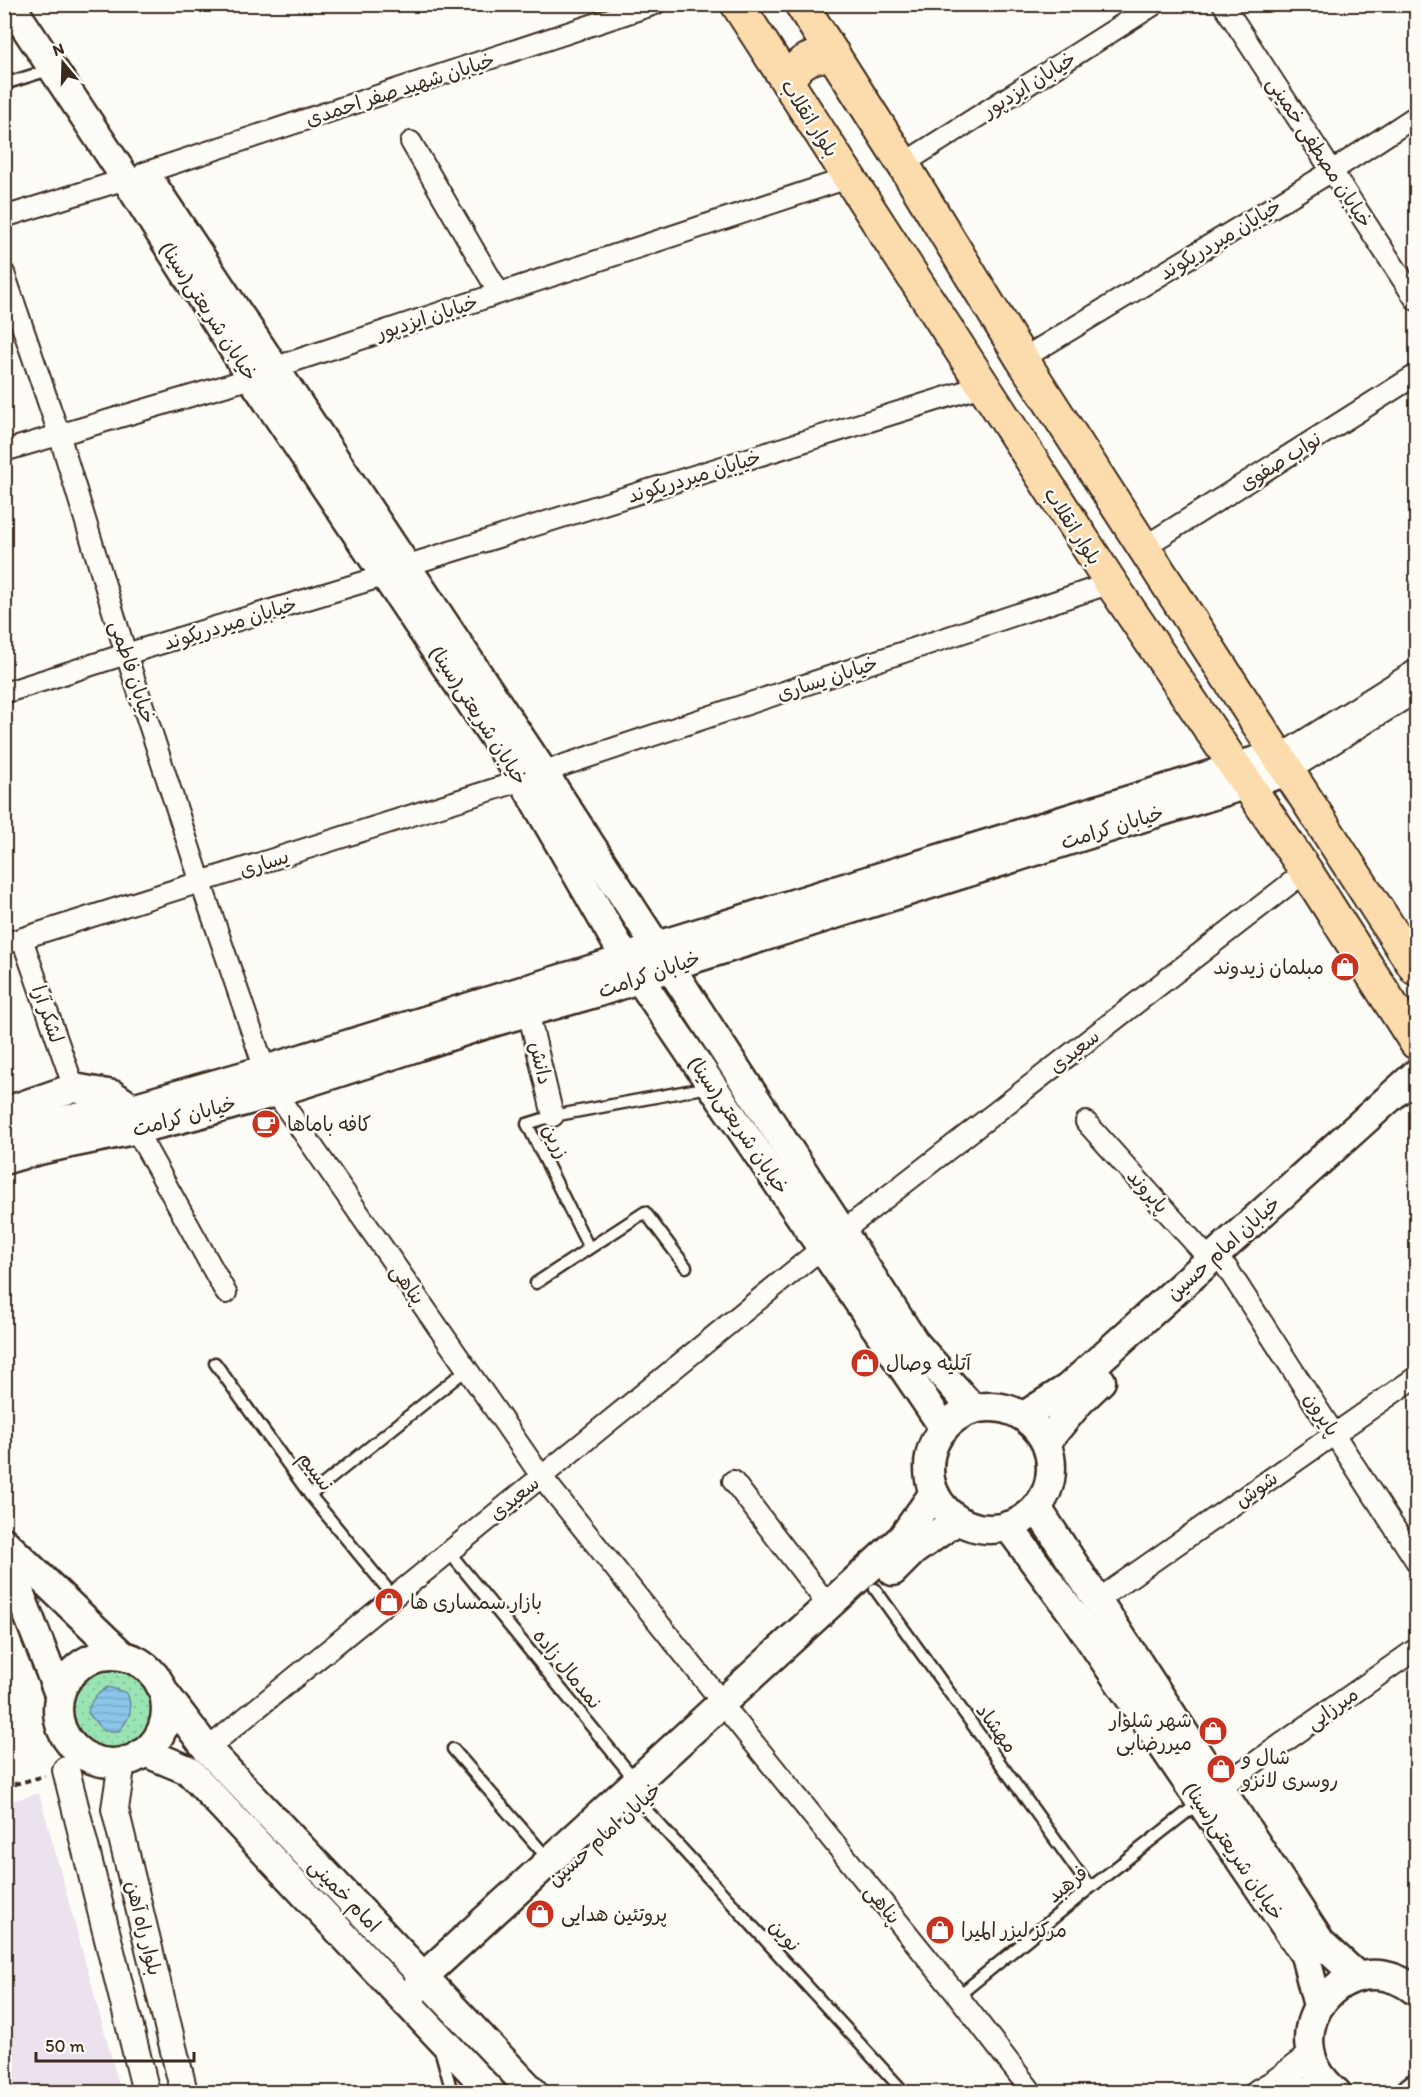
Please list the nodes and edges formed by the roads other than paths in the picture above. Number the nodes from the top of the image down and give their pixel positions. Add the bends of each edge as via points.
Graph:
1 (10, 4) edge
2 (33, 4) edge
3 (655, 4) edge
4 (737, 4) edge
5 (801, 4) edge
6 (1155, 4) edge
7 (1223, 4) edge
8 (834, 55) junction
9 (53, 69) junction
10 (788, 83) junction
11 (4, 84) edge
12 (1416, 116) edge
13 (411, 142) dead end
14 (903, 164) junction
15 (1332, 171) junction
16 (135, 176) junction
17 (848, 178) junction
18 (4, 217) edge
19 (4, 273) edge
20 (499, 293) junction
21 (1416, 300) edge
22 (1022, 359) junction
23 (262, 373) junction
24 (1416, 375) edge
25 (982, 386) junction
26 (59, 434) junction
27 (4, 451) edge
28 (1144, 547) junction
29 (396, 571) junction
30 (1111, 583) junction
31 (126, 654) junction
32 (1416, 670) edge
33 (1416, 692) edge
34 (4, 693) edge
35 (1284, 764) junction
36 (533, 776) junction
37 (1241, 776) junction
38 (1306, 871) junction
39 (201, 883) junction
40 (13, 942) edge
41 (663, 956) junction
42 (633, 969) junction
43 (1416, 969) edge
44 (528, 1011) junction
45 (1416, 1043) edge
46 (1416, 1074) edge
47 (270, 1081) junction
48 (712, 1086) junction
49 (74, 1088) junction
50 (1416, 1097) edge
51 (4, 1112) edge
52 (553, 1116) junction
53 (134, 1119) junction
54 (1086, 1122) dead end
55 (4, 1137) edge
56 (4, 1160) edge
57 (4, 1180) edge
58 (832, 1240) junction
59 (589, 1248) junction
60 (1219, 1264) junction
61 (686, 1267) dead end
62 (536, 1283) dead end
63 (226, 1293) dead end
64 (214, 1363) dead end
65 (467, 1369) junction
66 (1416, 1377) edge
67 (973, 1409) junction
68 (1024, 1416) junction
69 (944, 1428) junction
70 (1334, 1434) junction
71 (1046, 1442) junction
72 (542, 1476) junction
73 (733, 1481) dead end
74 (934, 1494) junction
75 (310, 1495) junction
76 (1037, 1508) junction
77 (957, 1520) junction
78 (1008, 1527) junction
79 (4, 1542) edge
80 (449, 1552) junction
81 (4, 1553) edge
82 (1416, 1561) edge
83 (875, 1589) junction
84 (394, 1596) junction
85 (1096, 1601) junction
86 (828, 1605) junction
87 (1416, 1649) edge
88 (123, 1656) junction
89 (163, 1692) junction
90 (59, 1694) junction
91 (727, 1709) junction
92 (207, 1749) junction
93 (453, 1749) dead end
94 (133, 1757) junction
95 (66, 1770) dead end
96 (638, 1791) junction
97 (1209, 1795) junction
98 (550, 1860) junction
99 (1090, 1888) junction
100 (1358, 1977) junction
101 (429, 1983) junction
102 (1416, 1991) edge
103 (958, 1996) junction
104 (407, 2003) junction
105 (1318, 2006) junction
106 (436, 2035) junction
107 (1311, 2056) junction
108 (1416, 2088) edge
109 (1332, 2089) edge
110 (146, 2092) edge
111 (184, 2092) edge
112 (452, 2092) edge
113 (491, 2092) edge
114 (533, 2092) edge
115 (904, 2092) edge
116 (1032, 2092) edge
117 (1259, 2092) edge
118 (1299, 2092) edge
119 (1411, 2092) edge

1 - 9 main road, خیابان شریعتی(سینا)
2 - 16 main road, خیابان شریعتی(سینا)
3 - 16 street, خیابان شهید صفر احمدی
4 - 10 main road, بلوار انقلاب
5 - 8 main road
6 - 14 street, خیابان ایزدپور
7 - 15 street, خیابان مصطفی خمینی
8 - 10 main road via 809,57 799,63
8 - 14 main road
9 - 11 lane
9 - 16 main road, خیابان شریعتی(سینا)
10 - 17 main road, بلوار انقلاب
12 - 15 street, خیابان میردریکوند
13 - 20 street
14 - 22 main road
15 - 21 street, خیابان مصطفی خمینی
15 - 22 street, خیابان میردریکوند
16 - 18 street, خیابان شهید صفر احمدی
16 - 23 main road, خیابان شریعتی(سینا)
17 - 20 street, خیابان ایزدپور
17 - 25 main road, بلوار انقلاب
19 - 26 street, خیابان فاطمی
20 - 23 street, خیابان ایزدپور
22 - 28 main road
23 - 26 street, خیابان ایزدپور
23 - 29 main road, خیابان شریعتی(سینا)
24 - 28 street, نواب صفوی
25 - 29 street, خیابان میردریکوند
25 - 30 main road, بلوار انقلاب
26 - 27 street, خیابان ایزدپور
26 - 31 street, خیابان فاطمی
28 - 35 main road
29 - 31 street, خیابان میردریکوند
29 - 36 main road, خیابان شریعتی(سینا)
30 - 36 street, خیابان یساری
30 - 37 main road, بلوار انقلاب
31 - 34 street, خیابان میردریکوند
31 - 39 street, خیابان فاطمی
32 - 35 street
33 - 35 street
35 - 37 main road, خیابان کرامت
35 - 43 main road
36 - 39 street, یساری
36 - 41 main road, خیابان شریعتی(سینا)
36 - 42 main road, خیابان شریعتی(سینا)
37 - 38 main road, بلوار انقلاب
37 - 41 main road, خیابان کرامت
38 - 45 main road, بلوار انقلاب
38 - 58 street, سعیدی
39 - 40 street, یساری
39 - 47 street, خیابان فاطمی
40 - 49 street, لشکر آرا
41 - 42 main road, خیابان کرامت
41 - 58 main road, خیابان شریعتی(سینا)
42 - 44 main road, خیابان کرامت
42 - 47 main road, خیابان کرامت
42 - 48 main road, خیابان شریعتی(سینا)
44 - 47 main road, خیابان کرامت
44 - 52 street, دانش
46 - 60 main road, خیابان امام حسین
47 - 53 main road, خیابان کرامت
47 - 65 street, پناهی
48 - 52 lane, زرین
48 - 58 main road, خیابان شریعتی(سینا)
49 - 51 main road
49 - 53 main road via 113,1095
50 - 60 main road, خیابان امام حسین
52 - 59 lane, زرین via 527,1124
53 - 55 main road, خیابان کرامت via 70,1119
53 - 56 main road, خیابان کرامت via 73,1142
53 - 57 main road via 85,1152
53 - 63 street
54 - 60 street, پایروند
58 - 67 main road, خیابان شریعتی(سینا)
58 - 69 main road, خیابان شریعتی(سینا)
58 - 72 street, سعیدی
59 - 61 lane via 645,1212
59 - 62 lane
60 - 68 main road, خیابان امام حسین via 1068,1388
60 - 70 street, پایرون
60 - 71 main road, خیابان امام حسین via 1080,1401
64 - 75 lane, نسیم
65 - 72 street, پناهی
65 - 75 lane
66 - 70 street, شوش
67 - 68 main road via 990,1406
67 - 69 main road
68 - 71 main road
69 - 74 main road via 929,1459
70 - 82 street, پایرون
70 - 85 street, شوش
71 - 76 main road via 1051,1476 1047,1493
72 - 80 street, سعیدی
72 - 91 street, پناهی
73 - 86 street
74 - 77 main road
74 - 86 main road via 902,1538
75 - 84 lane, نسیم
76 - 78 main road
76 - 85 main road, خیابان شریعتی(سینا)
77 - 78 main road via 973,1527
77 - 83 main road, خیابان امام حسین via 914,1551
78 - 97 main road, خیابان شریعتی(سینا)
79 - 88 main road
80 - 84 street, سعیدی
80 - 96 lane, نمدمال زاده
81 - 90 main road
83 - 91 main road, خیابان امام حسین
83 - 99 lane, مهشاد
84 - 92 street, سعیدی
85 - 97 main road, خیابان شریعتی(سینا)
86 - 91 main road
87 - 97 street, میرزایی
88 - 89 main road via 142,1664 155,1676
88 - 90 main road via 103,1655 84,1662 68,1676
89 - 92 main road, امام خمینی
89 - 94 main road via 166,1709 160,1733
90 - 94 main road via 57,1714 79,1753 100,1762
91 - 96 main road, خیابان امام حسین
91 - 103 street, پناهی
92 - 101 main road, امام خمینی
93 - 98 lane
94 - 104 main road, امام خمینی via 188,1770
94 - 111 street, بلوار راه آهن via 115,1809
95 - 110 street, بلوار راه آهن
96 - 98 main road, خیابان امام حسین
96 - 101 main road, خیابان امام حسین
96 - 115 lane, نوین
97 - 99 lane, فرهبد
97 - 100 main road, خیابان شریعتی(سینا) via 1321,1943
97 - 105 main road, خیابان شریعتی(سینا) via 1305,1955
98 - 101 main road, خیابان امام حسین
99 - 103 lane, فرهبد
100 - 102 main road via 1392,1977
100 - 105 main road via 1342,1983
101 - 104 main road, خیابان امام حسین
101 - 114 main road, امام خمینی
103 - 116 street, پناهی
104 - 106 main road, امام خمینی
105 - 107 main road via 1311,2022
106 - 112 lane
106 - 113 main road, امام خمینی
107 - 109 main road
107 - 117 street
108 - 119 main road
109 - 118 street

